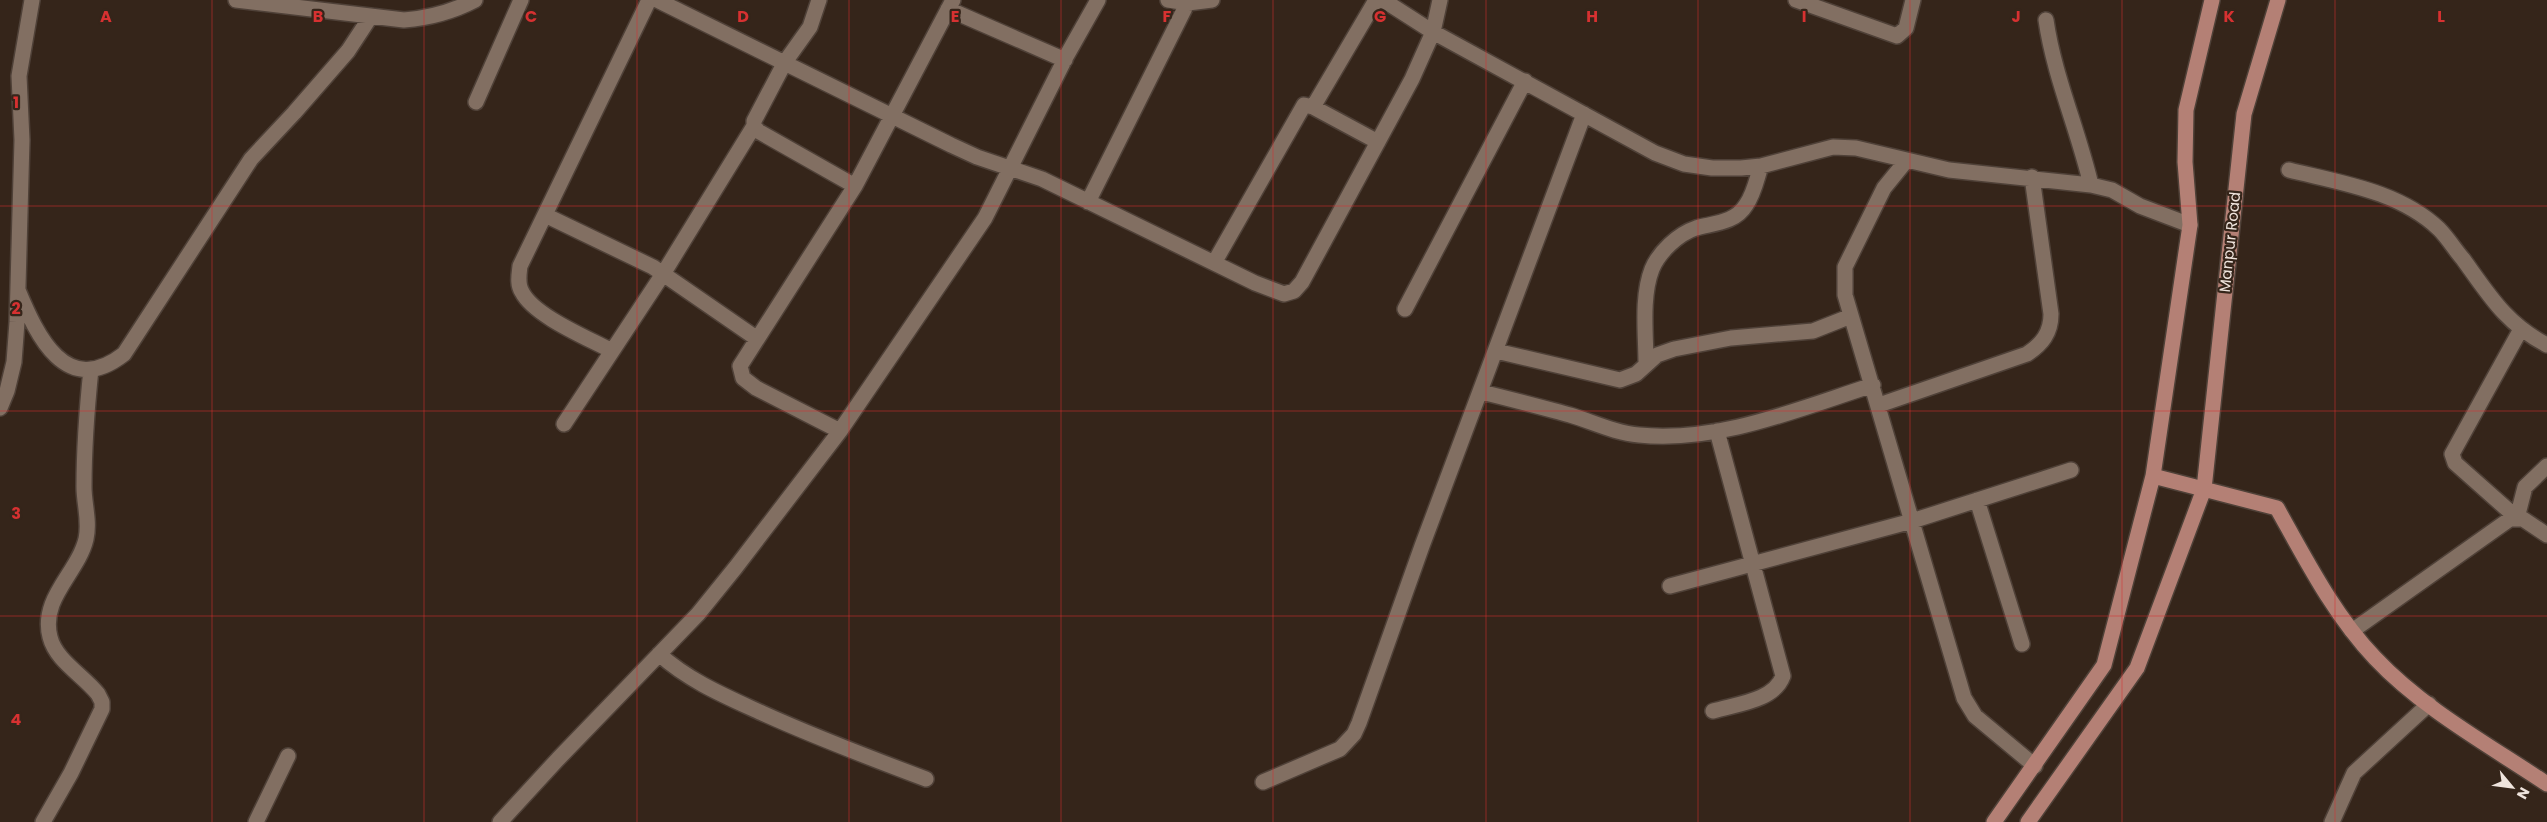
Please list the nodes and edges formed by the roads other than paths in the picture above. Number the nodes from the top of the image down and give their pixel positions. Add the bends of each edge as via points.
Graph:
1 (32, 0) edge
2 (236, 0) edge
3 (474, 0) edge
4 (521, 0) edge
5 (649, 0) edge
6 (657, 0) edge
7 (820, 0) edge
8 (1098, 0) edge
9 (1168, 0) edge
10 (1212, 0) edge
11 (1376, 0) edge
12 (1383, 0) edge
13 (1440, 0) edge
14 (1796, 0) edge
15 (1914, 0) edge
16 (2212, 0) edge
17 (2278, 0) edge
18 (1189, 2) edge
19 (950, 4) edge
20 (371, 16) junction
21 (2046, 20) dead end
22 (1433, 32) junction
23 (1064, 60) junction
24 (785, 62) junction
25 (1525, 81) junction
26 (476, 102) dead end
27 (1313, 107) junction
28 (1584, 114) junction
29 (893, 115) junction
30 (754, 126) junction
31 (1378, 142) junction
32 (1906, 161) junction
33 (1761, 166) junction
34 (1012, 168) junction
35 (2289, 170) dead end
36 (2032, 177) junction
37 (2091, 185) junction
38 (854, 186) junction
39 (1088, 202) junction
40 (544, 215) junction
41 (2190, 226) junction
42 (1214, 263) junction
43 (663, 274) junction
44 (18, 290) junction
45 (1405, 310) dead end
46 (1851, 316) junction
47 (2521, 329) junction
48 (756, 338) junction
49 (2547, 345) edge
50 (612, 351) junction
51 (1496, 351) junction
52 (1646, 364) junction
53 (91, 369) junction
54 (1873, 385) junction
55 (1481, 392) junction
56 (1879, 405) junction
57 (0, 408) edge
58 (564, 424) dead end
59 (840, 431) junction
60 (1717, 431) junction
61 (2547, 466) edge
62 (2071, 470) dead end
63 (2153, 476) junction
64 (2204, 489) junction
65 (1977, 500) junction
66 (2517, 518) junction
67 (1912, 521) junction
68 (2547, 535) edge
69 (1754, 563) junction
70 (1670, 586) dead end
71 (2352, 631) junction
72 (2022, 644) dead end
73 (658, 654) junction
74 (2429, 704) junction
75 (1713, 711) dead end
76 (288, 756) dead end
77 (2035, 766) junction
78 (926, 779) dead end
79 (1263, 782) dead end
80 (2547, 784) edge
81 (2337, 820) edge
82 (43, 822) edge
83 (256, 822) edge
84 (500, 822) edge
85 (1994, 822) edge
86 (2028, 822) edge

1 - 44 street via 19,76 22,140
2 - 20 street
3 - 20 street via 423,18 404,20
4 - 26 street
5 - 40 street
6 - 24 street
7 - 24 street via 810,27
8 - 23 street
9 - 18 street
10 - 18 street
11 - 27 street
12 - 22 street
13 - 22 street
14 - 15 street via 1897,36 1906,28
16 - 41 main road via 2186,110 2184,162
17 - 64 main road, Manpur Road via 2244,114
18 - 39 street
19 - 23 street
19 - 29 street
20 - 53 street via 348,51 251,159 168,285 132,347 114,362
21 - 37 street via 2050,49 2084,153
22 - 25 street
22 - 31 street
23 - 34 street
24 - 29 street
24 - 30 street
25 - 28 street
25 - 45 street
27 - 31 street
27 - 42 street via 1304,105 1298,113
28 - 33 street via 1655,153 1684,164 1712,168
28 - 51 street
29 - 34 street via 977,157
29 - 38 street
30 - 38 street
30 - 43 street
31 - 42 street via 1312,268 1294,291 1284,294 1271,290
32 - 33 street via 1856,148 1833,147
32 - 36 street via 1949,170
32 - 46 street via 1884,188 1845,267 1844,288
33 - 52 street via 1747,205 1738,214 1724,222 1693,229 1668,246 1658,259 1649,285
34 - 39 street
34 - 59 street via 975,234
35 - 47 street via 2369,190 2391,198 2426,218 2441,231 2506,318
36 - 37 street
36 - 56 street via 2051,314 2048,334 2026,354
37 - 41 street via 2112,190 2140,206
38 - 48 street
39 - 42 street
40 - 43 street via 639,259
40 - 50 street via 520,266 518,280 522,293 552,320
41 - 63 main road
43 - 48 street
43 - 50 street
44 - 53 street via 33,325 49,350 60,360
44 - 57 street via 14,362
46 - 52 street via 1813,331 1730,338 1674,349 1657,355
46 - 54 street
47 - 49 street
47 - 66 street via 2452,454 2455,463
48 - 59 street via 740,366 743,378 756,388
50 - 58 street
51 - 52 street via 1620,380 1636,374
51 - 55 street
53 - 82 street via 84,450 87,531 77,561 52,604 49,635 54,648 98,694 102,709
54 - 56 street
54 - 60 street
55 - 60 street via 1637,435
55 - 79 street via 1354,734 1340,749
56 - 67 street
59 - 73 street via 698,614
60 - 69 street
61 - 66 street via 2525,488
62 - 65 street
63 - 64 main road
63 - 77 main road via 2104,665
64 - 71 main road via 2277,508 2321,585
64 - 86 main road, Manpur Road via 2137,668
65 - 67 street
65 - 72 street
66 - 68 street
66 - 71 street via 2505,522
67 - 69 street
67 - 77 street via 1967,704 1975,716
69 - 70 street
69 - 75 street via 1783,676 1766,695
71 - 74 main road via 2376,659
73 - 78 street via 683,674 721,695 830,743
73 - 84 street
74 - 80 main road
74 - 81 street via 2354,773
76 - 83 street
77 - 85 main road

